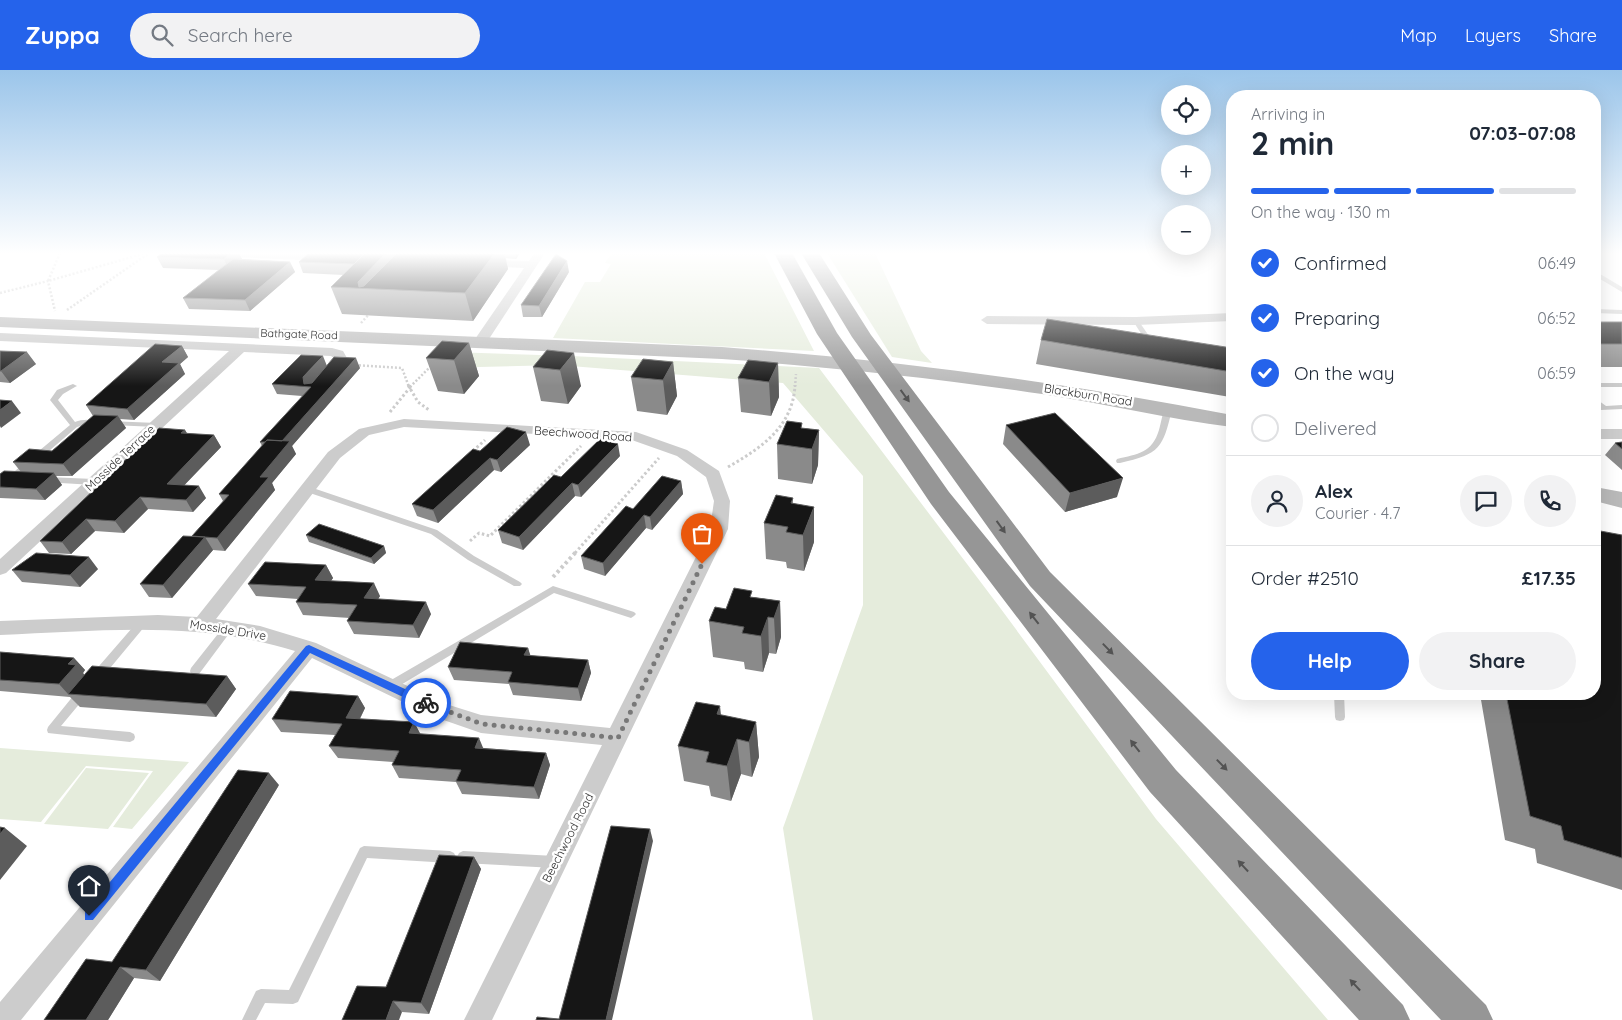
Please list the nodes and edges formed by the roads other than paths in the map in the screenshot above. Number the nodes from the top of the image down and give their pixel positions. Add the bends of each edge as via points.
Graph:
1 (510, 297) edge
2 (807, 297) edge
3 (837, 297) edge
4 (1601, 312) edge
5 (1622, 312) edge
6 (1226, 317) edge
7 (987, 320) dead end
8 (52, 321) junction
9 (1136, 321) junction
10 (0, 322) edge
11 (0, 337) edge
12 (1129, 337) edge
13 (28, 338) junction
14 (480, 342) junction
15 (241, 348) junction
16 (7, 353) edge
17 (797, 358) joint
18 (337, 361) edge
19 (1601, 385) edge
20 (1622, 385) edge
21 (73, 386) dead end
22 (1601, 405) edge
23 (1622, 407) edge
24 (1168, 409) junction
25 (1226, 420) edge
26 (74, 425) junction
27 (157, 425) junction
28 (1601, 432) edge
29 (1622, 434) edge
30 (1120, 461) dead end
31 (29, 479) edge
32 (38, 480) edge
33 (94, 482) junction
34 (307, 489) junction
35 (1601, 495) edge
36 (1622, 500) edge
37 (0, 569) edge
38 (517, 584) dead end
39 (631, 614) dead end
40 (142, 623) junction
41 (202, 624) junction
42 (0, 628) edge
43 (228, 628) junction
44 (309, 648) junction
45 (195, 671) dead end
46 (390, 686) junction
47 (1339, 700) edge
48 (1340, 716) dead end
49 (130, 736) dead end
50 (618, 738) junction
51 (556, 862) junction
52 (3, 1020) edge
53 (249, 1020) edge
54 (478, 1020) edge
55 (1388, 1020) edge
56 (1471, 1020) edge

1 - 14 street
55 -> 2 highway via 1163,781 940,498 827,334
3 -> 56 highway via 862,337 1040,579
4 - 5 lane
6 - 9 street
7 - 9 street
8 - 10 main road, Bathgate Road
8 - 13 street
8 - 14 main road, Bathgate Road
9 - 12 lane via 1146,336
11 - 13 street
13 - 15 street
13 - 16 street
14 - 17 main road, Bathgate Road
15 - 18 street via 332,352 338,354
15 - 27 street, Mosside Terrace
17 - 24 main road, Blackburn Road via 943,373
19 - 20 lane
21 - 26 lane via 60,392 54,400
22 - 23 lane
24 - 25 main road, Blackburn Road
24 - 30 lane via 1159,444 1144,456
26 - 27 lane via 82,422
26 - 31 lane via 8,480
27 - 33 street, Mosside Terrace
28 - 29 street
32 - 33 lane
33 - 37 street, Mosside Terrace
34 - 38 lane via 434,532
34 - 41 street, Beechwood Road
34 - 50 street, Beechwood Road via 334,454 364,432 404,423 631,436 682,453 713,475 722,501 719,529
35 - 36 main road
39 - 46 lane via 553,589
40 - 41 street, Mosside Drive
40 - 42 street, Mosside Drive
40 - 49 lane via 52,730
41 - 43 street, Mosside Drive
43 - 44 street, Mosside Drive via 260,633
43 - 45 lane
44 - 46 street, Mosside Drive
44 - 52 street
46 - 50 street, Mosside Drive via 439,710 482,724
47 - 48 lane
50 - 51 street, Beechwood Road
51 - 53 lane via 364,852 293,997 261,996
51 - 54 street, Beechwood Road

